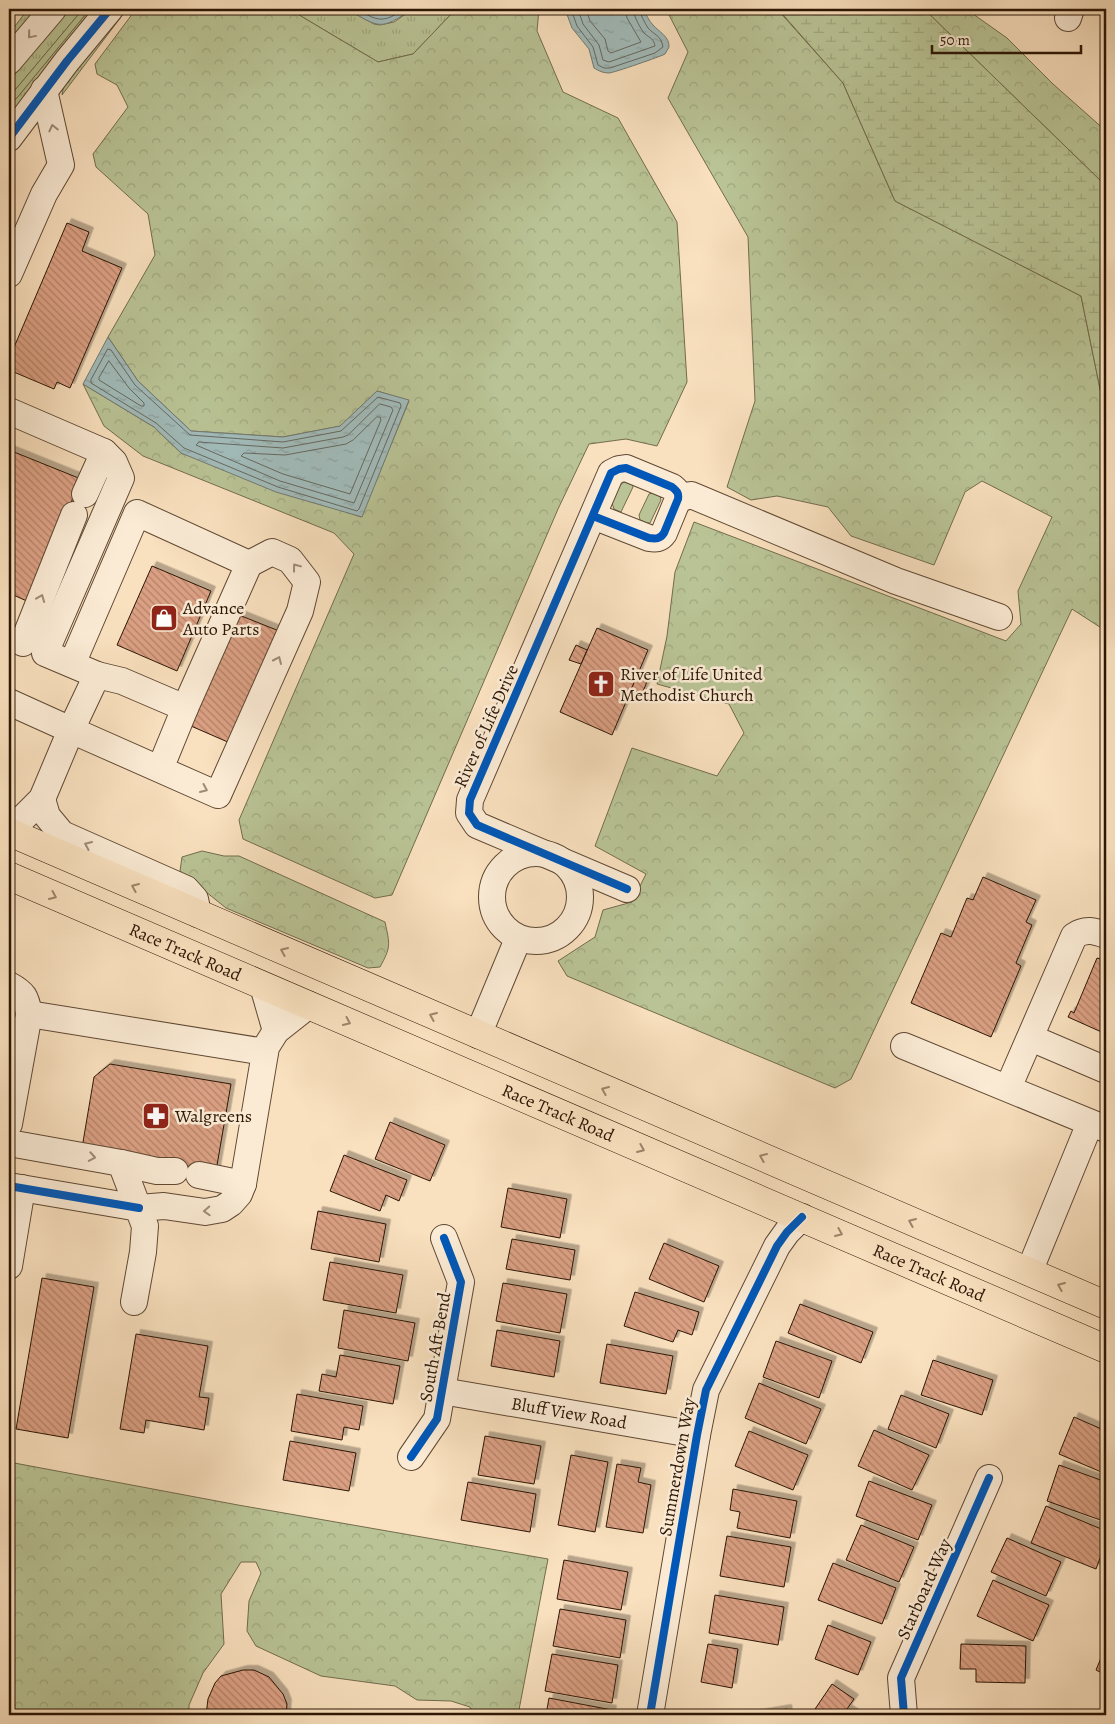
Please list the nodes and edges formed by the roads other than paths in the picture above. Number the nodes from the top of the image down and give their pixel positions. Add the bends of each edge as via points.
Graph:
1 (53, 9) edge
2 (110, 9) edge
3 (9, 61) edge
4 (44, 90) junction
5 (9, 138) edge
6 (9, 274) edge
7 (9, 411) edge
8 (104, 452) junction
9 (678, 499) junction
10 (110, 501) junction
11 (137, 513) junction
12 (593, 516) junction
13 (249, 564) junction
14 (999, 616) dead end
15 (26, 644) edge
16 (72, 664) junction
17 (97, 675) junction
18 (9, 702) edge
19 (185, 708) junction
20 (71, 730) junction
21 (160, 769) junction
22 (42, 799) junction
23 (9, 824) edge
24 (9, 832) edge
25 (553, 856) junction
26 (9, 876) edge
27 (627, 889) dead end
28 (198, 914) junction
29 (1106, 935) edge
30 (518, 939) junction
31 (9, 986) edge
32 (264, 986) junction
33 (309, 1005) junction
34 (29, 1014) junction
35 (478, 1035) junction
36 (1031, 1038) junction
37 (270, 1042) junction
38 (904, 1046) dead end
39 (1106, 1070) edge
40 (463, 1072) junction
41 (1008, 1088) junction
42 (9, 1124) edge
43 (1098, 1126) edge
44 (9, 1143) edge
45 (121, 1163) junction
46 (243, 1184) junction
47 (15, 1187) edge
48 (139, 1208) junction
49 (802, 1218) junction
50 (444, 1238) dead end
51 (9, 1266) edge
52 (1029, 1272) junction
53 (134, 1302) dead end
54 (1106, 1305) edge
55 (1106, 1349) edge
56 (442, 1391) junction
57 (697, 1435) junction
58 (411, 1457) dead end
59 (989, 1478) dead end
60 (650, 1715) edge
61 (904, 1715) edge

1 -> 3 street
2 - 4 street
4 - 5 street
6 -> 4 street via 44,194 62,166
7 - 8 street
8 - 10 street via 114,462 121,478
15 -> 8 street via 79,505
9 - 12 street via 664,533 655,539
9 - 12 street, River of Life Drive via 678,491 672,487 619,468 611,473
9 - 14 street via 691,495 896,581
10 - 11 street
10 - 15 street
11 - 13 street
11 - 16 street
12 - 25 street, River of Life Drive via 469,805 470,818 477,825
13 - 19 street
21 -> 13 street via 218,795 300,611 307,582 290,560 272,552
15 - 16 street
16 - 17 street
17 - 19 street via 122,681
17 - 20 street
18 - 20 street
19 - 21 street
20 - 21 street
20 - 22 street
22 - 23 street via 22,818
28 -> 22 street via 195,899 186,889 62,834 47,816
28 -> 24 main road
25 - 27 street, River of Life Drive
25 - 30 street, River of Life Drive via 518,855 510,859 499,873 493,891 495,913 506,930
25 - 30 street, River of Life Drive via 578,879 580,896 575,916 563,932 548,940
26 -> 32 main road, Race Track Road
35 -> 28 main road
29 - 36 street via 1086,931 1074,936
30 - 35 street
31 - 34 street via 21,991
32 - 33 main road, Race Track Road
32 - 37 street
33 - 37 street
33 -> 40 main road, Race Track Road
34 - 37 street
34 - 42 street
35 - 40 main road
52 -> 35 main road
36 - 39 street
36 - 41 street
37 - 46 street
38 - 41 street
40 -> 49 main road, Race Track Road
41 - 43 street
43 - 52 street
44 -> 45 street
45 - 46 street
45 - 48 street
46 -> 48 street via 235,1199 222,1209 205,1212 164,1206
47 - 48 street
47 - 51 street
48 - 53 street via 146,1226
49 -> 55 main road, Race Track Road
49 - 57 street, Summerdown Way via 776,1246 706,1390
50 - 56 street, South Aft Bend via 461,1282
54 -> 52 main road
56 - 57 street, Bluff View Road
56 - 58 street, South Aft Bend via 437,1419
57 - 60 street, Summerdown Way
59 - 61 street, Starboard Way via 901,1678

